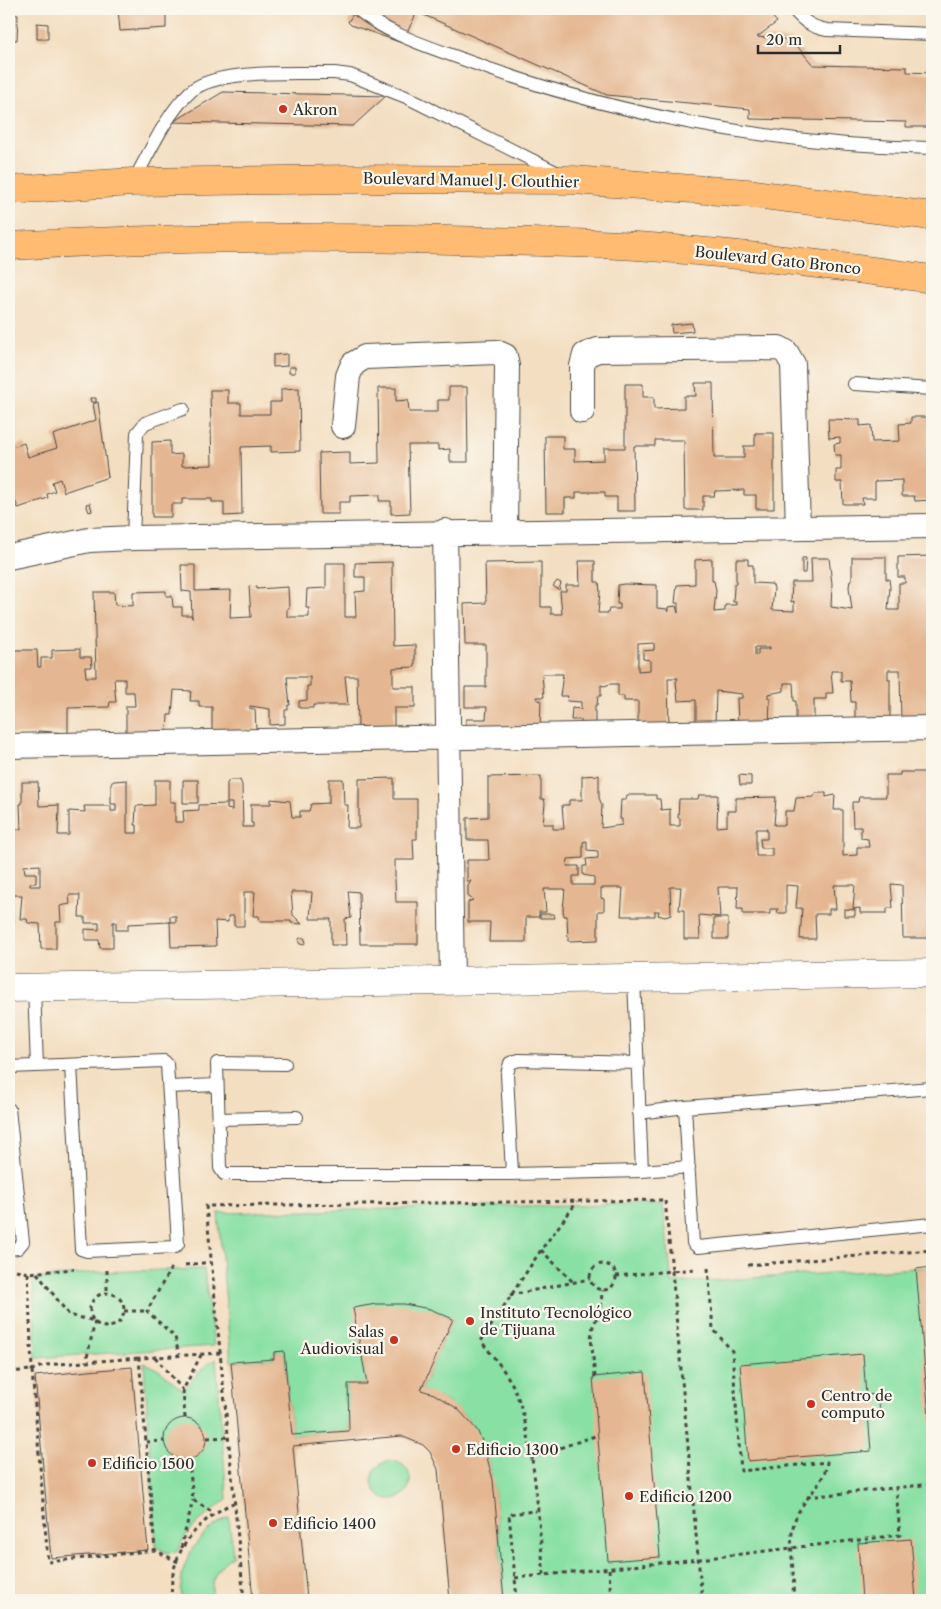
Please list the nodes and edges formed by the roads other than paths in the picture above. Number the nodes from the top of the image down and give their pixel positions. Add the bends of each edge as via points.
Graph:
1 (357, 9) edge
2 (793, 9) edge
3 (932, 34) edge
4 (932, 148) edge
5 (572, 180) junction
6 (133, 182) junction
7 (9, 190) edge
8 (932, 216) edge
9 (9, 246) edge
10 (932, 279) edge
11 (854, 384) dead end
12 (932, 389) edge
13 (183, 409) dead end
14 (582, 411) dead end
15 (343, 426) dead end
16 (932, 526) edge
17 (798, 528) junction
18 (505, 531) junction
19 (445, 532) junction
20 (133, 538) junction
21 (9, 558) edge
22 (932, 728) edge
23 (448, 738) junction
24 (9, 746) edge
25 (932, 973) edge
26 (634, 978) junction
27 (452, 980) junction
28 (22, 988) edge
29 (638, 1063) junction
30 (285, 1064) dead end
31 (70, 1065) junction
32 (36, 1066) junction
33 (9, 1067) edge
34 (217, 1085) junction
35 (169, 1088) junction
36 (932, 1088) edge
37 (686, 1107) junction
38 (9, 1109) edge
39 (639, 1113) junction
40 (297, 1117) dead end
41 (218, 1119) junction
42 (690, 1167) junction
43 (642, 1171) junction
44 (512, 1174) junction
45 (932, 1224) edge
46 (9, 1249) edge

1 - 4 lane via 414,41 511,77 614,107 707,126 798,139
2 - 3 lane via 807,23 827,30
5 - 6 main road, Boulevard Manuel J. Clouthier
5 - 6 lane via 406,97 350,75 334,73 229,76 209,80 192,91 176,108
5 - 8 main road, Boulevard Manuel J. Clouthier via 746,194
6 - 7 main road, Boulevard Manuel J. Clouthier
9 - 10 main road, Boulevard Gato Bronco via 120,239 308,236 623,246 828,264
11 - 12 lane
13 - 20 lane via 145,424 137,433
14 - 17 street via 582,366 585,355 598,350 779,348 786,352 793,364
15 - 18 street via 348,376 353,364 366,356 496,352 505,356
16 - 17 street
17 - 18 street
18 - 19 street
19 - 20 street
19 - 23 street
20 - 21 street via 89,540
22 - 23 street
23 - 24 street
23 - 27 street
25 - 26 street
26 - 27 street
26 - 29 lane
27 - 28 street
28 - 32 lane
29 - 39 lane
29 - 44 lane via 519,1060 510,1064 507,1074
30 - 34 lane via 218,1063
31 - 32 lane
31 - 35 lane via 164,1061
31 - 35 lane via 83,1251 173,1248 178,1244
32 - 33 lane
34 - 35 lane
34 - 41 lane
36 - 37 lane
37 - 39 lane
37 - 42 lane
38 - 46 lane via 23,1242 18,1248
39 - 43 lane
40 - 41 lane
41 - 44 lane via 220,1168 231,1176
42 - 43 lane
42 - 45 lane via 693,1242 698,1247
43 - 44 lane

